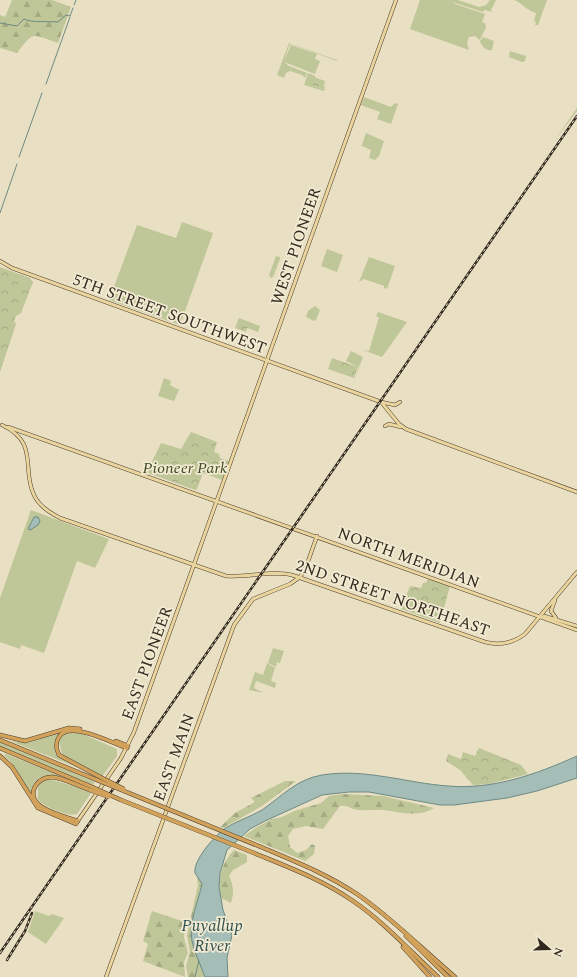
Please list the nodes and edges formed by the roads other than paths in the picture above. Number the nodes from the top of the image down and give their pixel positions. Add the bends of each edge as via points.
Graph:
1 (396, 0) edge
2 (0, 261) edge
3 (268, 361) junction
4 (381, 402) junction
5 (400, 402) dead end
6 (1, 425) edge
7 (385, 426) dead end
8 (406, 429) junction
9 (577, 492) edge
10 (218, 501) junction
11 (317, 536) junction
12 (195, 565) junction
13 (577, 572) edge
14 (300, 577) junction
15 (559, 593) junction
16 (529, 612) junction
17 (540, 616) junction
18 (563, 622) junction
19 (577, 626) edge
20 (531, 627) junction
21 (577, 630) edge
22 (0, 735) edge
23 (0, 740) edge
24 (127, 747) junction
25 (0, 748) edge
26 (0, 756) edge
27 (99, 779) junction
28 (91, 788) junction
29 (77, 822) junction
30 (380, 912) junction
31 (396, 938) junction
32 (106, 977) edge
33 (430, 977) edge
34 (438, 977) edge
35 (448, 977) edge
36 (455, 977) edge

1 - 3 main road, WEST PIONEER
2 - 3 main road, 5TH STREET SOUTHWEST via 12,268
3 - 4 main road, 5TH STREET SOUTHWEST
3 - 10 main road, WEST PIONEER
4 - 5 main road via 394,405
4 - 8 main road
6 - 10 main road, NORTH MERIDIAN
6 - 12 main road, 2ND STREET NORTHEAST via 15,434 24,445 28,455 33,494 48,511 60,518
7 - 8 main road via 391,424
8 - 9 main road
10 - 11 main road, NORTH MERIDIAN
10 - 12 main road, EAST PIONEER
11 - 14 main road
11 - 16 main road, NORTH MERIDIAN
12 - 14 main road, 2ND STREET NORTHEAST via 226,576 283,573
12 - 24 main road, EAST PIONEER
13 - 15 main road, 2ND STREET NORTHEAST
14 - 20 main road, 2ND STREET NORTHEAST via 489,643 514,641
14 - 32 main road, EAST MAIN via 290,584 253,599 234,625
15 - 17 main road, 2ND STREET NORTHEAST
15 - 18 main road via 551,612
16 - 17 main road, NORTH MERIDIAN
16 - 20 main road via 536,617
17 - 18 main road, NORTH MERIDIAN
17 - 20 main road, 2ND STREET NORTHEAST
17 - 21 main road, NORTH MERIDIAN
18 - 19 main road, NORTH MERIDIAN
22 - 24 highway via 25,741 74,727
23 - 27 highway
24 - 27 highway via 77,730 68,730 61,735 56,745 59,755
24 - 29 main road, EAST PIONEER
25 - 28 highway
26 - 29 highway via 12,768 38,808
27 - 30 highway, bridge via 329,878
28 - 29 highway via 51,777 41,780 34,789 38,805
28 - 31 highway, bridge via 307,875 339,892 367,912
30 - 35 highway
30 - 36 highway
31 - 33 highway
31 - 34 highway

